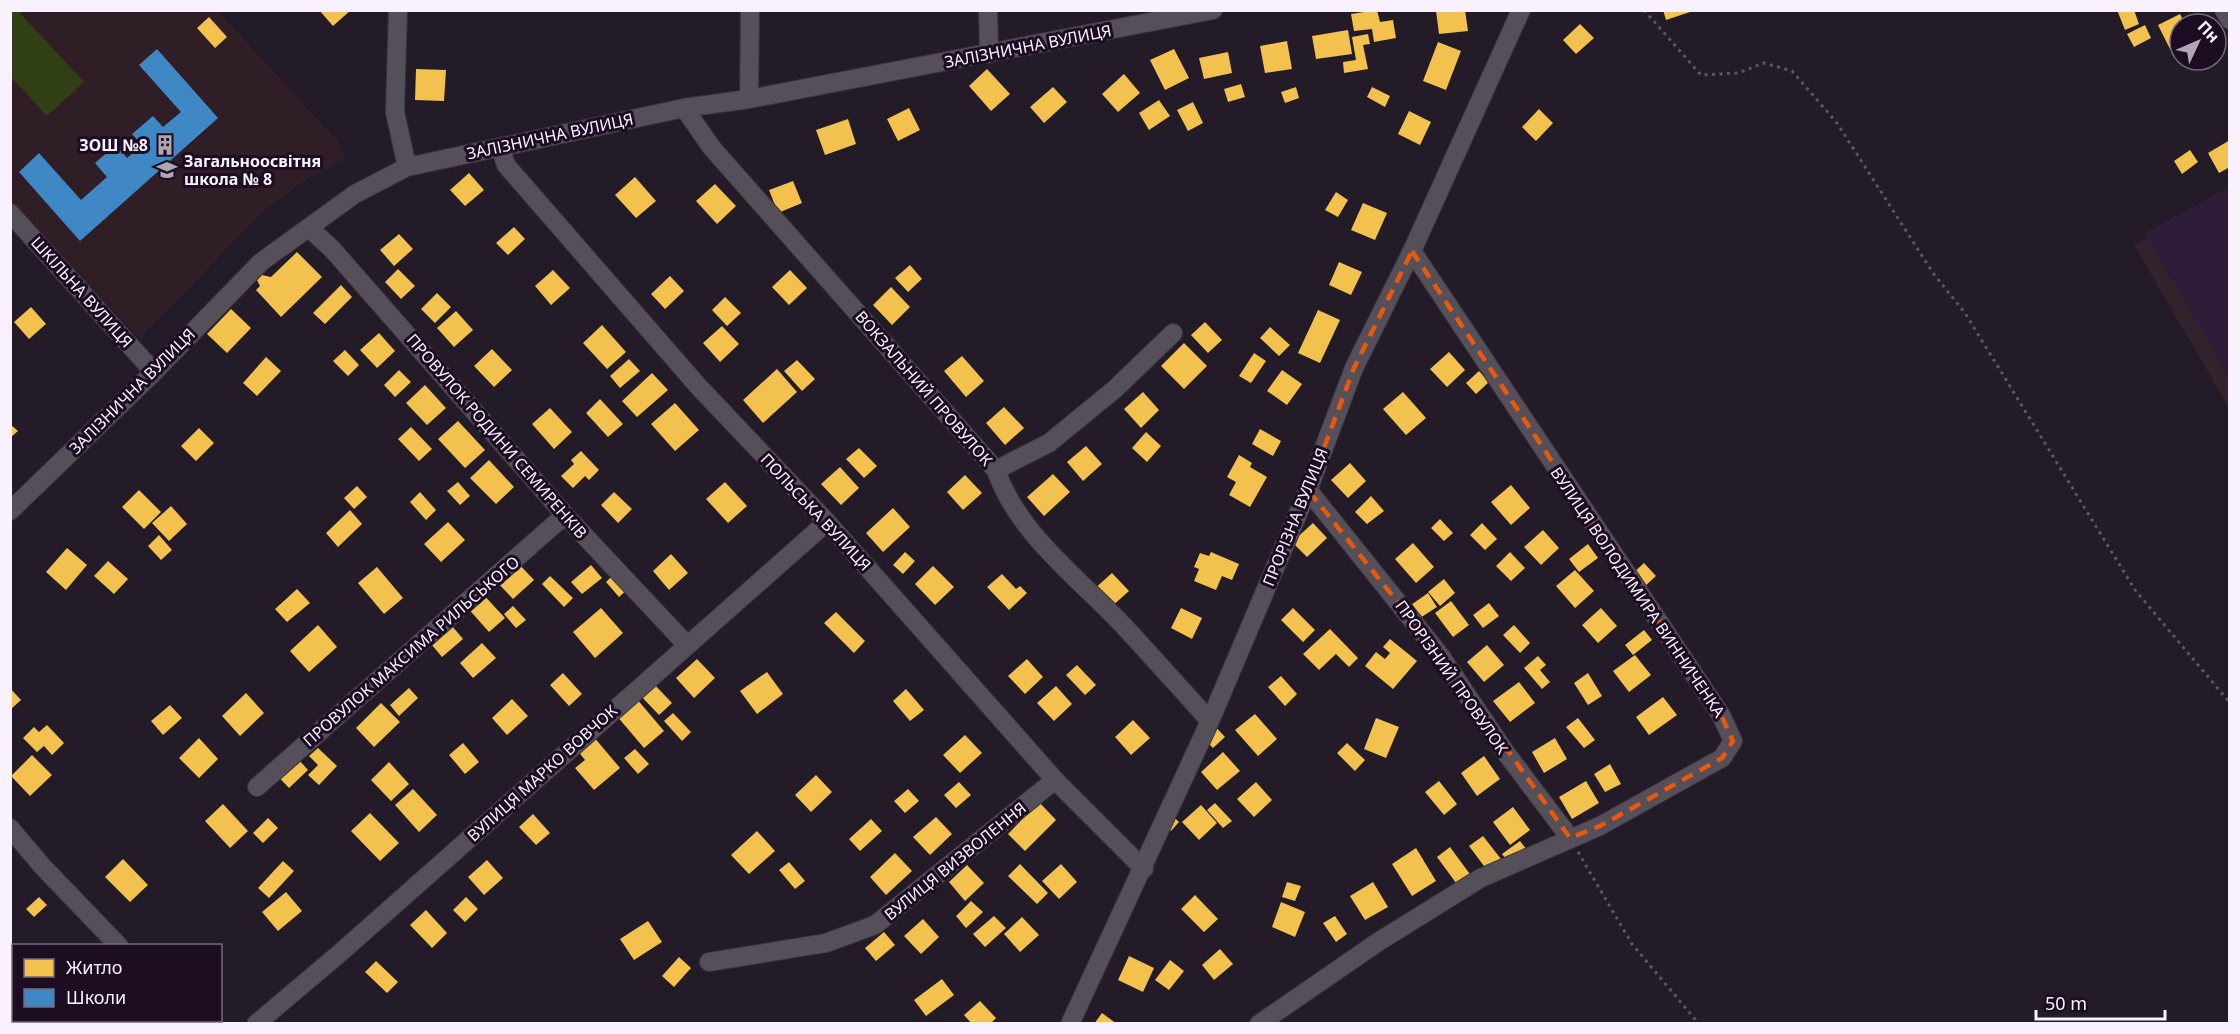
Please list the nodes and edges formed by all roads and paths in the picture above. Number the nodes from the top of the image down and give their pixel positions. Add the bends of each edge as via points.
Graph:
1 (398, 10) edge
2 (750, 10) edge
3 (988, 10) edge
4 (1521, 10) edge
5 (1644, 10) edge
6 (2224, 10) edge
7 (1202, 12) edge
8 (2229, 20) edge
9 (989, 54) junction
10 (749, 99) junction
11 (684, 108) junction
12 (500, 147) junction
13 (407, 167) junction
14 (10, 213) edge
15 (309, 228) junction
16 (1412, 251) junction
17 (1173, 333) dead end
18 (154, 372) junction
19 (996, 470) junction
20 (1308, 490) junction
21 (14, 500) edge
22 (565, 516) junction
23 (827, 522) junction
24 (686, 644) junction
25 (2229, 703) edge
26 (1210, 721) junction
27 (1055, 780) junction
28 (257, 787) dead end
29 (10, 828) edge
30 (1570, 838) junction
31 (1144, 869) junction
32 (118, 944) edge
33 (709, 962) dead end
34 (256, 1023) edge
35 (1070, 1023) edge
36 (1259, 1023) edge
37 (1700, 1023) edge

1 - 13 street via 395,112
2 - 10 street
3 - 9 street
4 - 16 street, ПРОРІЗНА ВУЛИЦЯ
5 - 25 path via 1701,75 1738,74 1764,63 1792,71 1814,94 1888,199 1933,273 1965,313 2135,590
6 - 8 street
7 - 9 street, ЗАЛІЗНИЧНА ВУЛИЦЯ
9 - 10 street, ЗАЛІЗНИЧНА ВУЛИЦЯ
10 - 11 street, ЗАЛІЗНИЧНА ВУЛИЦЯ
11 - 12 street, ЗАЛІЗНИЧНА ВУЛИЦЯ
11 - 19 street, ВОКЗАЛЬНИЙ ПРОВУЛОК via 712,148
12 - 13 street, ЗАЛІЗНИЧНА ВУЛИЦЯ
12 - 23 street, ПОЛЬСЬКА ВУЛИЦЯ via 506,165 698,386
13 - 15 street, ЗАЛІЗНИЧНА ВУЛИЦЯ via 355,194
14 - 18 street, ШКІЛЬНА ВУЛИЦЯ
15 - 18 street, ЗАЛІЗНИЧНА ВУЛИЦЯ via 261,262
15 - 22 street, ПРОВУЛОК РОДИНИ СЕМИРЕНКІВ via 332,249
16 - 20 street, ПРОРІЗНА ВУЛИЦЯ via 1354,368
16 - 30 street, ВУЛИЦЯ ВОЛОДИМИРА ВИННИЧЕНКА via 1721,715 1733,741 1722,758 1600,826
17 - 19 street via 1115,389 1049,443
18 - 21 street, ЗАЛІЗНИЧНА ВУЛИЦЯ
19 - 26 street, ВОКЗАЛЬНИЙ ПРОВУЛОК via 1001,485 1031,532
20 - 26 street, ПРОРІЗНА ВУЛИЦЯ
20 - 30 street, ПРОРІЗНИЙ ПРОВУЛОК via 1440,655
22 - 24 street, ПРОВУЛОК РОДИНИ СЕМИРЕНКІВ
22 - 28 street, ПРОВУЛОК МАКСИМА РИЛЬСЬКОГО
23 - 24 street, ВУЛИЦЯ МАРКО ВОВЧОК
23 - 27 street, ПОЛЬСЬКА ВУЛИЦЯ
24 - 34 street, ВУЛИЦЯ МАРКО ВОВЧОК via 340,953
26 - 31 street, ПРОРІЗНА ВУЛИЦЯ
27 - 31 street, ПОЛЬСЬКА ВУЛИЦЯ
27 - 33 street, ВУЛИЦЯ ВИЗВОЛЕННЯ via 875,925 826,943
29 - 32 street
30 - 36 street, ВУЛИЦЯ ВОЛОДИМИРА ВИННИЧЕНКА via 1481,878
30 - 37 path via 1632,944
31 - 35 street, ПРОРІЗНА ВУЛИЦЯ

